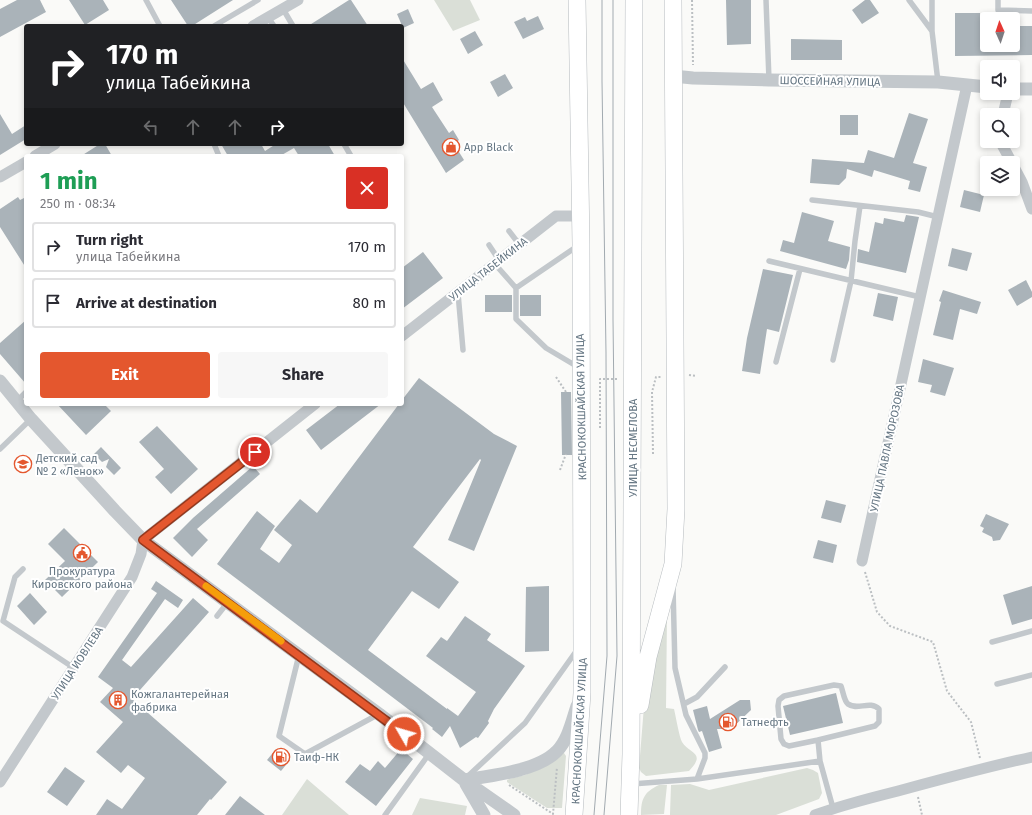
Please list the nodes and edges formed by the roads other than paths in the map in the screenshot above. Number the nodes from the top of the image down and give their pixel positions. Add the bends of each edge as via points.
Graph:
1 (146, 0) edge
2 (258, 0) edge
3 (298, 0) edge
4 (567, 0) edge
5 (577, 0) edge
6 (634, 0) edge
7 (673, 0) edge
8 (766, 0) edge
9 (909, 0) edge
10 (932, 0) edge
11 (998, 0) edge
12 (283, 9) junction
13 (1032, 11) edge
14 (271, 22) edge
15 (159, 24) edge
16 (217, 24) edge
17 (292, 24) edge
18 (577, 30) junction
19 (932, 32) junction
20 (673, 76) junction
21 (769, 80) junction
22 (938, 82) junction
23 (967, 85) junction
24 (980, 86) edge
25 (1020, 89) edge
26 (1032, 89) edge
27 (52, 146) edge
28 (38, 154) edge
29 (24, 163) edge
30 (0, 177) edge
31 (1020, 178) edge
32 (1022, 182) junction
33 (1032, 190) edge
34 (812, 200) dead end
35 (860, 206) junction
36 (1032, 209) edge
37 (579, 216) junction
38 (938, 217) junction
39 (509, 231) dead end
40 (519, 244) junction
41 (580, 244) junction
42 (489, 245) dead end
43 (769, 261) dead end
44 (496, 262) junction
45 (800, 269) junction
46 (851, 281) junction
47 (516, 288) junction
48 (458, 292) junction
49 (920, 297) junction
50 (404, 334) edge
51 (463, 350) dead end
52 (833, 360) dead end
53 (776, 362) dead end
54 (581, 368) junction
55 (0, 381) edge
56 (24, 394) edge
57 (17, 401) junction
58 (312, 406) edge
59 (31, 419) junction
60 (0, 449) edge
61 (143, 540) junction
62 (862, 562) road end
63 (673, 564) junction
64 (23, 569) dead end
65 (228, 602) junction
66 (217, 616) dead end
67 (1032, 631) edge
68 (992, 642) dead end
69 (582, 643) junction
70 (299, 654) junction
71 (725, 667) dead end
72 (74, 668) junction
73 (1032, 675) edge
74 (997, 684) dead end
75 (582, 693) junction
76 (684, 704) junction
77 (379, 714) junction
78 (818, 740) junction
79 (430, 753) junction
80 (631, 754) junction
81 (1032, 757) edge
82 (820, 761) junction
83 (697, 779) junction
84 (464, 780) junction
85 (0, 782) edge
86 (630, 785) junction
87 (833, 808) junction
88 (385, 815) edge
89 (484, 815) edge
90 (514, 815) edge
91 (574, 815) edge
92 (629, 815) edge
93 (815, 815) edge

1 - 15 lane
2 - 16 lane
3 - 12 street
4 - 18 street, КРАСНОКОКШАЙСКАЯ УЛИЦА
5 - 18 main road
6 - 80 main road, УЛИЦА НЕСМЕЛОВА
7 - 20 main road
8 - 21 lane
9 - 19 lane
10 - 19 lane
11 - 13 lane via 998,10
12 - 14 street
12 - 17 lane
18 - 37 main road, КРАСНОКОКШАЙСКАЯ УЛИЦА
19 - 22 lane
20 - 21 street, ШОССЕЙНАЯ УЛИЦА
20 - 63 main road via 676,509
21 - 22 street, ШОССЕЙНАЯ УЛИЦА
22 - 23 street, ШОССЕЙНАЯ УЛИЦА
23 - 24 street, ШОССЕЙНАЯ УЛИЦА
23 - 38 street, УЛИЦА ПАВЛА МОРОЗОВА
25 - 26 street
27 - 28 street
29 - 30 street
31 - 32 street
32 - 33 lane
32 - 36 street
34 - 35 lane
35 - 38 lane via 918,212
35 - 46 lane
37 - 40 street, УЛИЦА ТАБЕЙКИНА via 556,216
37 - 41 main road, КРАСНОКОКШАЙСКАЯ УЛИЦА
38 - 49 street, УЛИЦА ПАВЛА МОРОЗОВА
39 - 40 lane
40 - 44 street, УЛИЦА ТАБЕЙКИНА
41 - 47 lane
41 - 54 main road, КРАСНОКОКШАЙСКАЯ УЛИЦА
42 - 44 lane
43 - 45 lane
44 - 47 lane
44 - 48 street, УЛИЦА ТАБЕЙКИНА
45 - 46 lane
45 - 53 lane
46 - 49 lane
46 - 52 lane
47 - 54 lane via 516,318 546,348
48 - 50 street, УЛИЦА ТАБЕЙКИНА
48 - 51 lane
49 - 62 street, УЛИЦА ПАВЛА МОРОЗОВА
54 - 69 main road, КРАСНОКОКШАЙСКАЯ УЛИЦА
55 - 57 street
56 - 57 lane
57 - 59 street
58 - 61 street
59 - 60 lane
59 - 61 street
61 - 65 street
61 - 72 street, УЛИЦА ИОВЛЕВА via 132,577
63 - 76 lane via 675,668
63 - 80 main road via 648,656
64 - 72 lane via 14,578 3,621
65 - 66 lane
65 - 70 street
67 - 68 lane
69 - 75 main road, КРАСНОКОКШАЙСКАЯ УЛИЦА
69 - 84 lane via 525,723
70 - 77 street
70 - 77 lane via 278,736 305,754
71 - 76 lane via 696,697
72 - 85 street, УЛИЦА ИОВЛЕВА
73 - 74 lane
75 - 84 street via 566,736 557,751 543,761 529,766
75 - 91 main road, КРАСНОКОКШАЙСКАЯ УЛИЦА
76 - 83 lane via 686,715 705,754
77 - 79 street
78 - 78 lane via 789,746 784,744 781,739 779,700 784,696 834,685 840,686 849,704 873,705 879,709 879,722 875,726
78 - 82 lane
79 - 84 street
79 - 88 lane
80 - 86 main road, УЛИЦА НЕСМЕЛОВА
81 - 87 street
82 - 83 lane
82 - 87 lane
83 - 86 lane
84 - 89 street
84 - 90 street
86 - 92 main road, УЛИЦА НЕСМЕЛОВА
87 - 93 street

